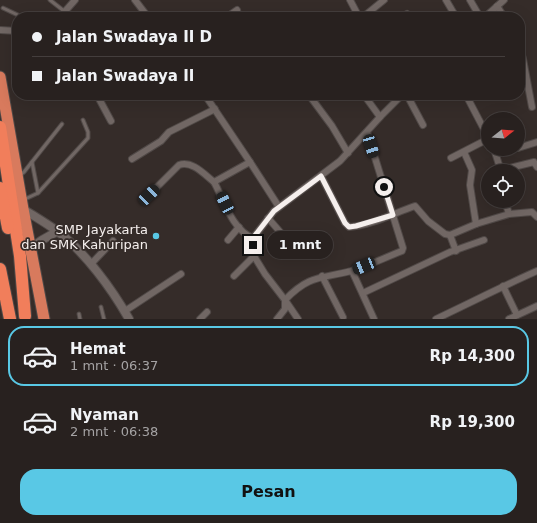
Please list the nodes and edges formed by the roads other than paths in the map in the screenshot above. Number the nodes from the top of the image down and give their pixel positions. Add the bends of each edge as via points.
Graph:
1 (50, 0) edge
2 (75, 0) edge
3 (145, 0) edge
4 (350, 0) edge
5 (384, 0) edge
6 (446, 0) edge
7 (470, 0) edge
8 (504, 0) edge
9 (137, 2) edge
10 (497, 6) junction
11 (3, 8) dead end
12 (237, 10) dead end
13 (12, 12) edge
14 (66, 12) joint
15 (144, 12) edge
16 (234, 12) edge
17 (356, 12) edge
18 (369, 12) edge
19 (453, 12) edge
20 (477, 12) edge
21 (490, 12) edge
22 (501, 12) edge
23 (0, 30) edge
24 (12, 31) edge
25 (525, 70) edge
26 (0, 77) edge
27 (100, 100) edge
28 (209, 100) edge
29 (313, 100) edge
30 (368, 100) edge
31 (397, 100) edge
32 (410, 100) edge
33 (469, 100) edge
34 (532, 107) dead end
35 (215, 109) junction
36 (380, 117) junction
37 (84, 120) dead end
38 (111, 121) dead end
39 (62, 124) dead end
40 (481, 124) edge
41 (423, 125) dead end
42 (0, 126) edge
43 (366, 132) junction
44 (481, 142) edge
45 (537, 142) edge
46 (525, 146) edge
47 (464, 152) junction
48 (348, 153) junction
49 (452, 158) dead end
50 (132, 159) dead end
51 (32, 162) junction
52 (250, 162) junction
53 (525, 164) edge
54 (537, 167) edge
55 (17, 176) junction
56 (321, 176) junction
57 (214, 182) junction
58 (0, 188) edge
59 (38, 193) junction
60 (149, 195) dead end
61 (22, 205) junction
62 (279, 207) junction
63 (507, 208) edge
64 (509, 214) junction
65 (393, 215) junction
66 (537, 217) edge
67 (268, 218) junction
68 (476, 224) junction
69 (239, 228) junction
70 (58, 231) junction
71 (450, 235) junction
72 (253, 238) junction
73 (228, 240) dead end
74 (484, 240) dead end
75 (113, 241) dead end
76 (288, 241) dead end
77 (31, 248) junction
78 (456, 251) junction
79 (254, 256) junction
80 (91, 264) junction
81 (0, 269) edge
82 (352, 271) junction
83 (537, 272) edge
84 (181, 274) dead end
85 (234, 276) dead end
86 (322, 276) junction
87 (503, 286) junction
88 (0, 291) edge
89 (363, 293) junction
90 (285, 300) junction
91 (537, 306) edge
92 (101, 308) dead end
93 (125, 311) junction
94 (207, 312) dead end
95 (524, 312) junction
96 (80, 314) dead end
97 (517, 315) junction
98 (343, 317) dead end
99 (26, 318) edge
100 (10, 319) edge
101 (44, 319) edge
102 (80, 319) edge
103 (104, 319) edge
104 (129, 319) edge
105 (200, 319) edge
106 (277, 319) edge
107 (298, 319) edge
108 (374, 319) edge
109 (436, 319) edge
110 (509, 319) edge
111 (528, 319) edge

1 - 14 lane
2 - 14 street
3 - 9 street
4 - 17 street
5 - 18 street
6 - 19 street
7 - 20 street
8 - 10 street
9 - 15 street
10 - 21 street
10 - 22 street
11 - 13 lane
12 - 16 street
23 - 24 street
25 - 34 street
26 - 55 highway
27 - 38 street
28 - 35 street
29 - 48 street
30 - 36 street
31 - 36 street
32 - 41 street
33 - 40 street
35 - 50 street via 171,131 161,141
35 - 52 street
36 - 43 street
37 - 59 lane via 88,138
39 - 51 lane
42 - 99 highway via 20,256
43 - 48 street
43 - 65 street
44 - 47 street
45 - 46 street
47 - 49 street
47 - 68 street via 472,170 470,185
48 - 56 street
51 - 55 lane
51 - 59 lane
52 - 57 street
52 - 62 street
53 - 54 street via 534,162
55 - 61 highway
56 - 62 street
56 - 65 street via 349,227
57 - 60 street via 192,166 183,164
57 - 69 street
58 - 99 highway
59 - 61 lane
61 - 70 street
61 - 77 highway
62 - 67 street
63 - 64 street
64 - 66 street via 532,212
64 - 68 street
65 - 71 street via 416,206 428,222
65 - 82 street via 403,249
67 - 72 street
67 - 76 street
68 - 71 street
69 - 72 street
69 - 73 street
70 - 77 street
70 - 80 street
71 - 78 street
72 - 79 street
74 - 78 street
75 - 80 street
77 - 101 highway
78 - 89 street
79 - 85 street
79 - 90 street
80 - 93 street
81 - 100 highway
82 - 86 street
82 - 89 street
83 - 87 street
84 - 93 street
86 - 90 street via 300,286
86 - 98 street
87 - 97 street
87 - 109 street
88 - 100 highway
89 - 108 street
90 - 106 street via 284,309
90 - 107 street
91 - 95 street
92 - 103 lane
93 - 104 street
94 - 105 street
95 - 97 street
95 - 111 street
96 - 102 lane
97 - 110 street

